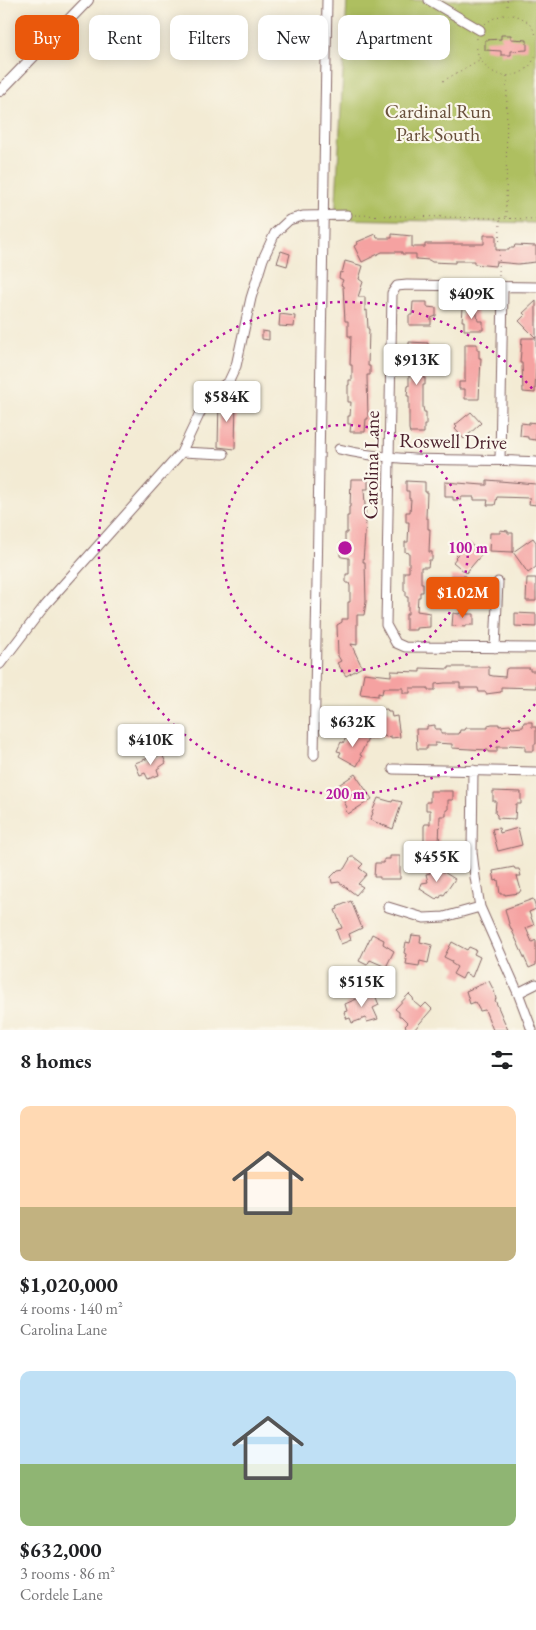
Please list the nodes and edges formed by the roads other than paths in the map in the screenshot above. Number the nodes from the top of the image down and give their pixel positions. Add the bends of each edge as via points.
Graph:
1 (88, 0) edge
2 (327, 0) edge
3 (429, 0) edge
4 (480, 30) road end
5 (0, 91) edge
6 (323, 214) junction
7 (347, 215) road end
8 (536, 287) edge
9 (503, 288) junction
10 (339, 449) dead end
11 (182, 452) junction
12 (224, 454) dead end
13 (389, 458) junction
14 (500, 460) junction
15 (536, 462) edge
16 (498, 582) dead end
17 (495, 648) junction
18 (536, 648) edge
19 (0, 664) edge
20 (314, 755) dead end
21 (393, 769) dead end
22 (473, 770) junction
23 (536, 772) edge
24 (480, 906) junction
25 (388, 907) dead end
26 (536, 984) edge
27 (518, 993) junction
28 (532, 1030) edge

1 - 5 main road
2 - 6 street
3 - 4 street
6 - 7 street
6 - 11 street via 289,220 275,233 251,298 236,366 229,380 206,398
6 - 20 street
8 - 9 street, Carolina Lane
9 - 13 street, Carolina Lane via 407,285 394,289 391,298
9 - 14 street
10 - 13 street, Roswell Drive
11 - 12 street
11 - 19 street via 46,604
13 - 14 street, Roswell Drive
13 - 17 street, Carolina Lane via 386,626 400,646
14 - 15 street, Roswell Drive
16 - 17 street
17 - 18 street, Carolina Lane
21 - 22 street
22 - 23 street
22 - 24 street via 472,852
24 - 25 street via 444,917 424,918
24 - 27 street
26 - 27 street
27 - 28 street

